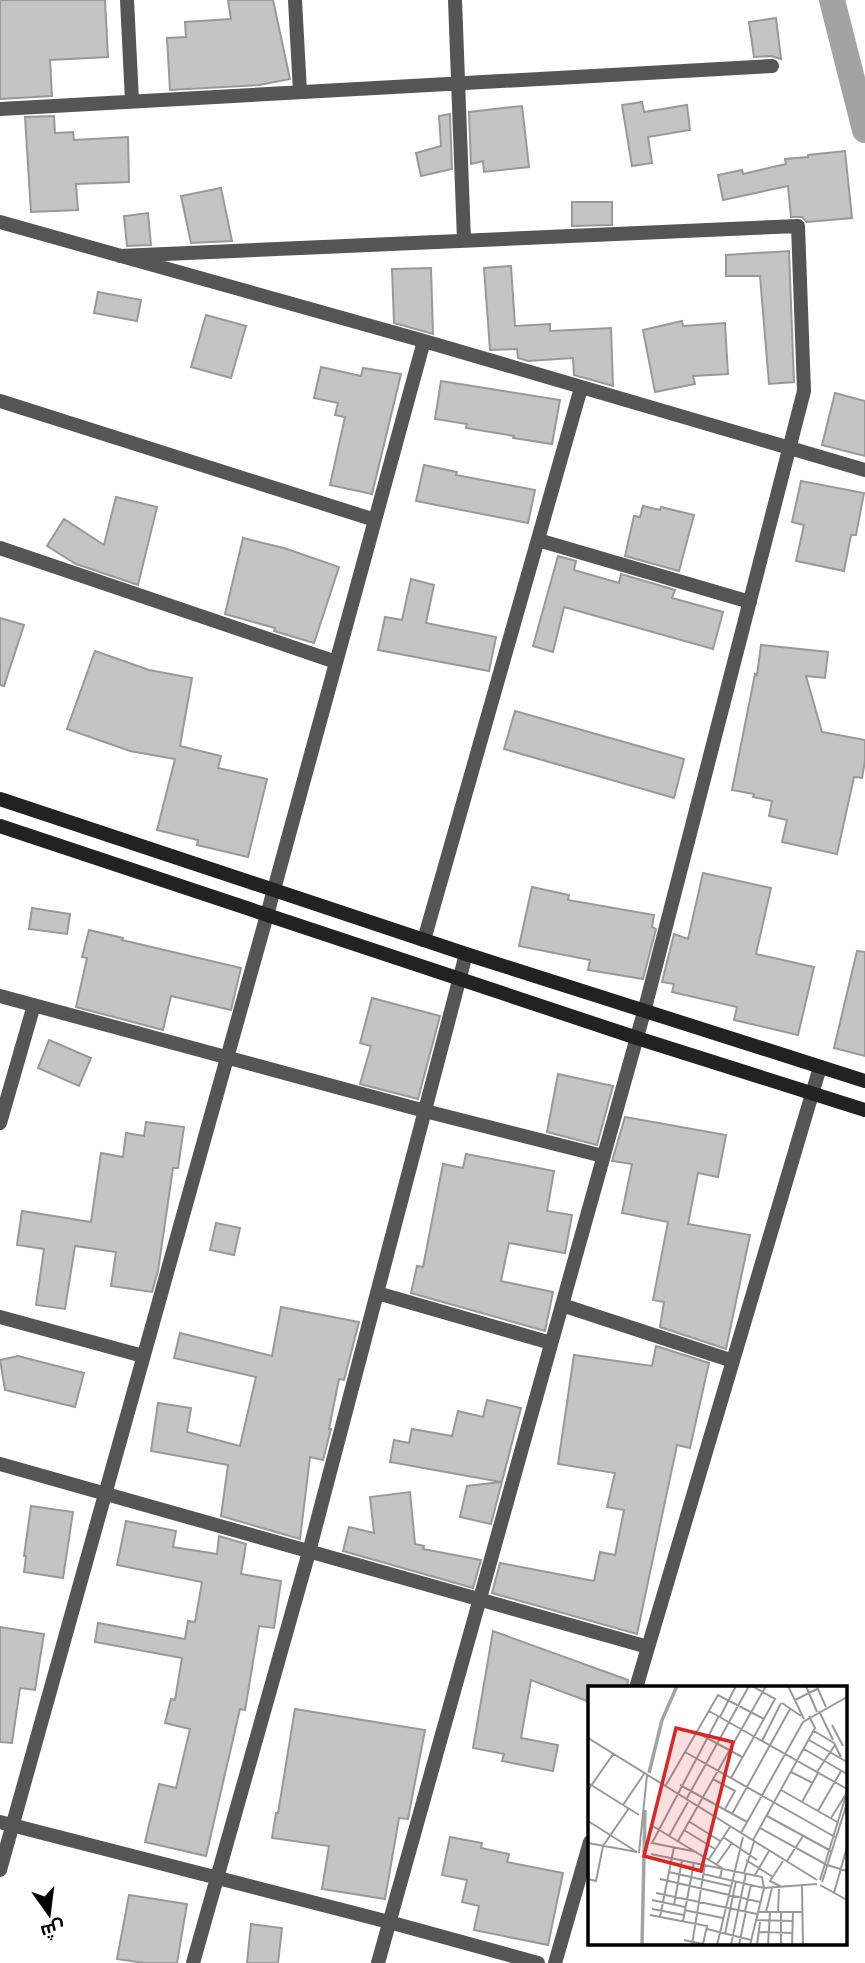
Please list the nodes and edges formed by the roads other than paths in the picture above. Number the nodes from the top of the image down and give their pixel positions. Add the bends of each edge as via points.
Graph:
1 (127, 0) edge
2 (295, 0) edge
3 (455, 0) edge
4 (772, 66) dead end
5 (459, 84) junction
6 (300, 92) junction
7 (132, 101) junction
8 (0, 108) edge
9 (0, 222) edge
10 (464, 240) junction
11 (120, 256) junction
12 (424, 341) junction
13 (581, 388) junction
14 (0, 401) edge
15 (790, 449) junction
16 (865, 470) edge
17 (375, 520) junction
18 (538, 540) junction
19 (0, 548) edge
20 (750, 602) junction
21 (336, 663) junction
22 (0, 799) edge
23 (0, 826) edge
24 (273, 891) junction
25 (267, 915) junction
26 (424, 940) junction
27 (466, 954) junction
28 (459, 979) junction
29 (0, 996) edge
30 (34, 1005) junction
31 (644, 1012) junction
32 (637, 1038) junction
33 (227, 1057) junction
34 (820, 1067) junction
35 (865, 1081) edge
36 (812, 1094) junction
37 (865, 1110) edge
38 (425, 1111) junction
39 (0, 1123) edge
40 (603, 1156) junction
41 (377, 1293) junction
42 (562, 1305) junction
43 (0, 1318) edge
44 (551, 1343) junction
45 (143, 1356) junction
46 (733, 1361) junction
47 (0, 1464) edge
48 (105, 1494) junction
49 (309, 1552) junction
50 (478, 1600) junction
51 (648, 1647) junction
52 (637, 1686) edge
53 (6, 1823) edge
54 (588, 1849) edge
55 (0, 1870) edge
56 (217, 1878) junction
57 (389, 1922) junction
58 (193, 1963) edge
59 (378, 1963) edge
60 (538, 1963) edge
61 (555, 1963) edge

1 - 7 street
2 - 6 street
3 - 5 street
4 - 5 street
5 - 6 street
5 - 10 street
6 - 7 street
7 - 8 street
9 - 11 street
10 - 11 street
10 - 15 street via 798,226 804,391
11 - 12 street
12 - 13 street
12 - 17 street
13 - 15 street
13 - 18 street
14 - 17 street
15 - 16 street
15 - 20 street
17 - 21 street
18 - 20 street
18 - 26 street
19 - 21 street
20 - 31 street
21 - 24 street
22 - 24 main road
23 - 25 main road
24 - 25 street
24 - 26 main road
25 - 28 main road
25 - 33 street
26 - 27 main road
27 - 28 street
27 - 31 main road
28 - 32 main road
28 - 38 street
29 - 30 street
30 - 33 street
30 - 39 street
31 - 32 street
31 - 34 main road
32 - 36 main road
32 - 40 street
33 - 38 street
33 - 45 street
34 - 35 main road
34 - 36 street
36 - 37 main road
36 - 46 street
38 - 40 street
38 - 41 street
40 - 42 street
41 - 44 street
41 - 49 street
42 - 44 street
42 - 46 street
43 - 45 street
44 - 50 street
45 - 48 street
46 - 51 street
47 - 48 street
48 - 49 street
48 - 53 street
49 - 50 street
49 - 56 street
50 - 51 street
50 - 57 street
51 - 52 street
53 - 55 street
53 - 56 street
54 - 61 street
56 - 57 street
56 - 58 street
57 - 59 street
57 - 60 street

